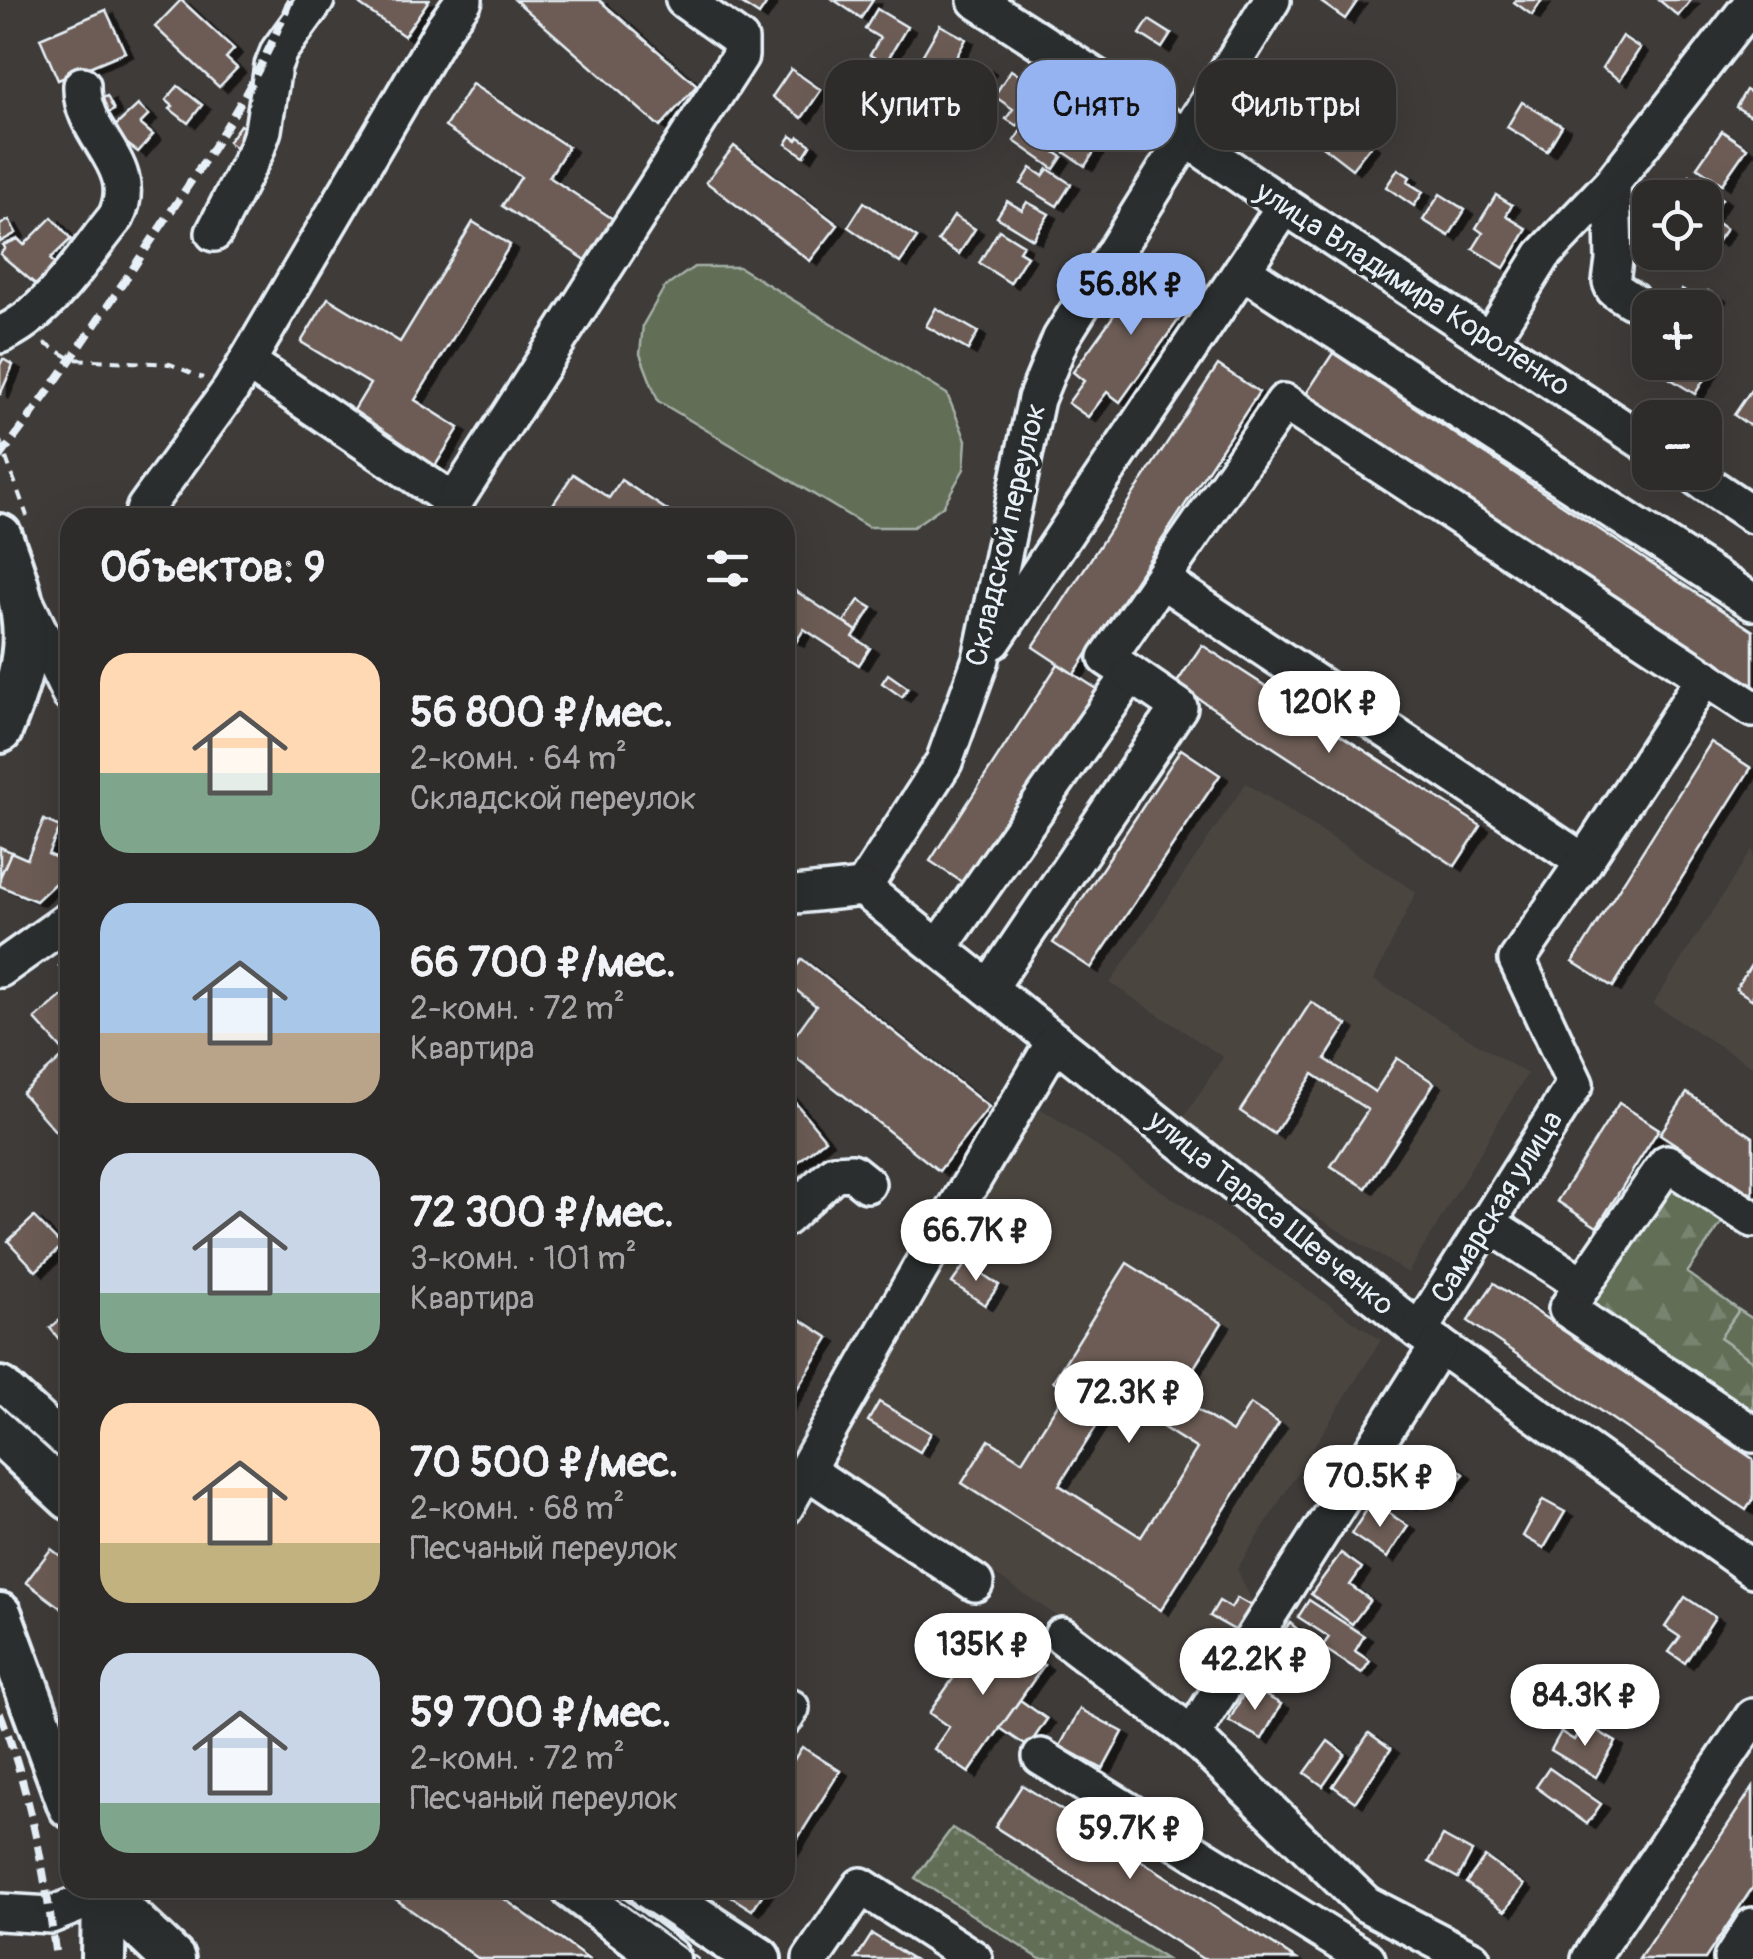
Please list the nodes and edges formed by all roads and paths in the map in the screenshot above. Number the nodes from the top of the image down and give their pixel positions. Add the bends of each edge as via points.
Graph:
1 (316, 0) edge
2 (464, 0) edge
3 (684, 0) edge
4 (976, 0) edge
5 (1272, 0) edge
6 (1753, 2) edge
7 (82, 85) dead end
8 (1186, 137) junction
9 (1612, 183) junction
10 (1285, 206) junction
11 (214, 233) dead end
12 (1242, 270) junction
13 (1631, 300) dead end
14 (9, 331) edge
15 (1490, 340) junction
16 (239, 376) junction
17 (1632, 434) edge
18 (1716, 490) edge
19 (145, 508) edge
20 (446, 508) edge
21 (450, 508) edge
22 (1753, 515) edge
23 (0, 536) edge
24 (1162, 580) junction
25 (21, 594) junction
26 (1753, 602) edge
27 (60, 624) edge
28 (60, 654) edge
29 (60, 659) edge
30 (981, 659) junction
31 (1130, 674) junction
32 (1705, 677) junction
33 (1753, 708) edge
34 (4, 721) edge
35 (1584, 862) junction
36 (864, 888) junction
37 (795, 895) edge
38 (60, 926) edge
39 (939, 948) junction
40 (0, 969) edge
41 (988, 988) junction
42 (1055, 1041) junction
43 (867, 1184) dead end
44 (795, 1209) edge
45 (1753, 1219) edge
46 (1486, 1222) junction
47 (1583, 1285) junction
48 (1429, 1338) junction
49 (0, 1389) edge
50 (0, 1434) edge
51 (1753, 1434) edge
52 (60, 1444) edge
53 (806, 1470) junction
54 (60, 1489) edge
55 (795, 1489) edge
56 (1753, 1569) edge
57 (974, 1584) dead end
58 (0, 1615) edge
59 (1062, 1636) dead end
60 (1753, 1717) edge
61 (1192, 1735) junction
62 (1041, 1757) dead end
63 (60, 1779) edge
64 (88, 1898) edge
65 (103, 1898) edge
66 (110, 1898) edge
67 (587, 1898) edge
68 (675, 1898) edge
69 (3, 1902) edge
70 (1753, 1926) edge
71 (1420, 1948) edge
72 (103, 1959) edge
73 (172, 1959) edge
74 (668, 1959) edge
75 (759, 1959) edge
76 (811, 1959) edge
77 (974, 1959) edge
78 (1367, 1959) edge
79 (1472, 1959) edge
80 (1590, 1959) edge
81 (1732, 1959) edge

1 - 11 street via 273,66 256,150
2 - 16 street
3 - 21 street via 740,40 740,56
4 - 8 street, улица Владимира Короленко
5 - 8 street, Складской переулок
6 - 9 street
7 - 14 street via 84,107 122,179 124,197 116,217 55,292
8 - 10 street, улица Владимира Короленко
8 - 30 street, Складской переулок via 1046,368
9 - 13 street via 1611,282
9 - 15 street via 1543,255
10 - 12 street
10 - 15 street, улица Владимира Короленко
12 - 26 street
12 - 30 street
14 - 16 path via 72,358
15 - 17 street, улица Владимира Короленко
16 - 19 street
16 - 20 street
18 - 22 street
23 - 25 main road
24 - 31 street via 1107,658
24 - 32 street via 1284,402
24 - 35 street
25 - 27 street
25 - 28 street
25 - 34 main road via 24,660
29 - 34 street via 28,685
30 - 36 street, Складской переулок via 944,762
31 - 39 street
31 - 41 street via 1179,707
32 - 33 street
32 - 35 street
35 - 46 street, Самарская улица via 1517,960 1575,1084
36 - 37 street
36 - 39 street, улица Тараса Шевченко
38 - 40 street
39 - 41 street, улица Тараса Шевченко
41 - 42 street, улица Тараса Шевченко
42 - 48 street, улица Тараса Шевченко
42 - 53 street
43 - 44 street via 852,1172 834,1173
45 - 47 street via 1667,1163
46 - 47 street
46 - 48 street, Самарская улица
47 - 51 street via 1568,1309
48 - 56 street, улица Тараса Шевченко
48 - 61 street, Самарская улица
49 - 52 main road
50 - 54 main road
53 - 55 street
53 - 57 street
58 - 63 main road
59 - 61 street
60 - 80 street
61 - 71 street
62 - 78 street
64 - 69 street via 51,1915
65 - 72 main road
66 - 73 main road
67 - 74 main road
68 - 75 main road
70 - 81 street
71 - 79 street
76 - 77 street via 861,1886

